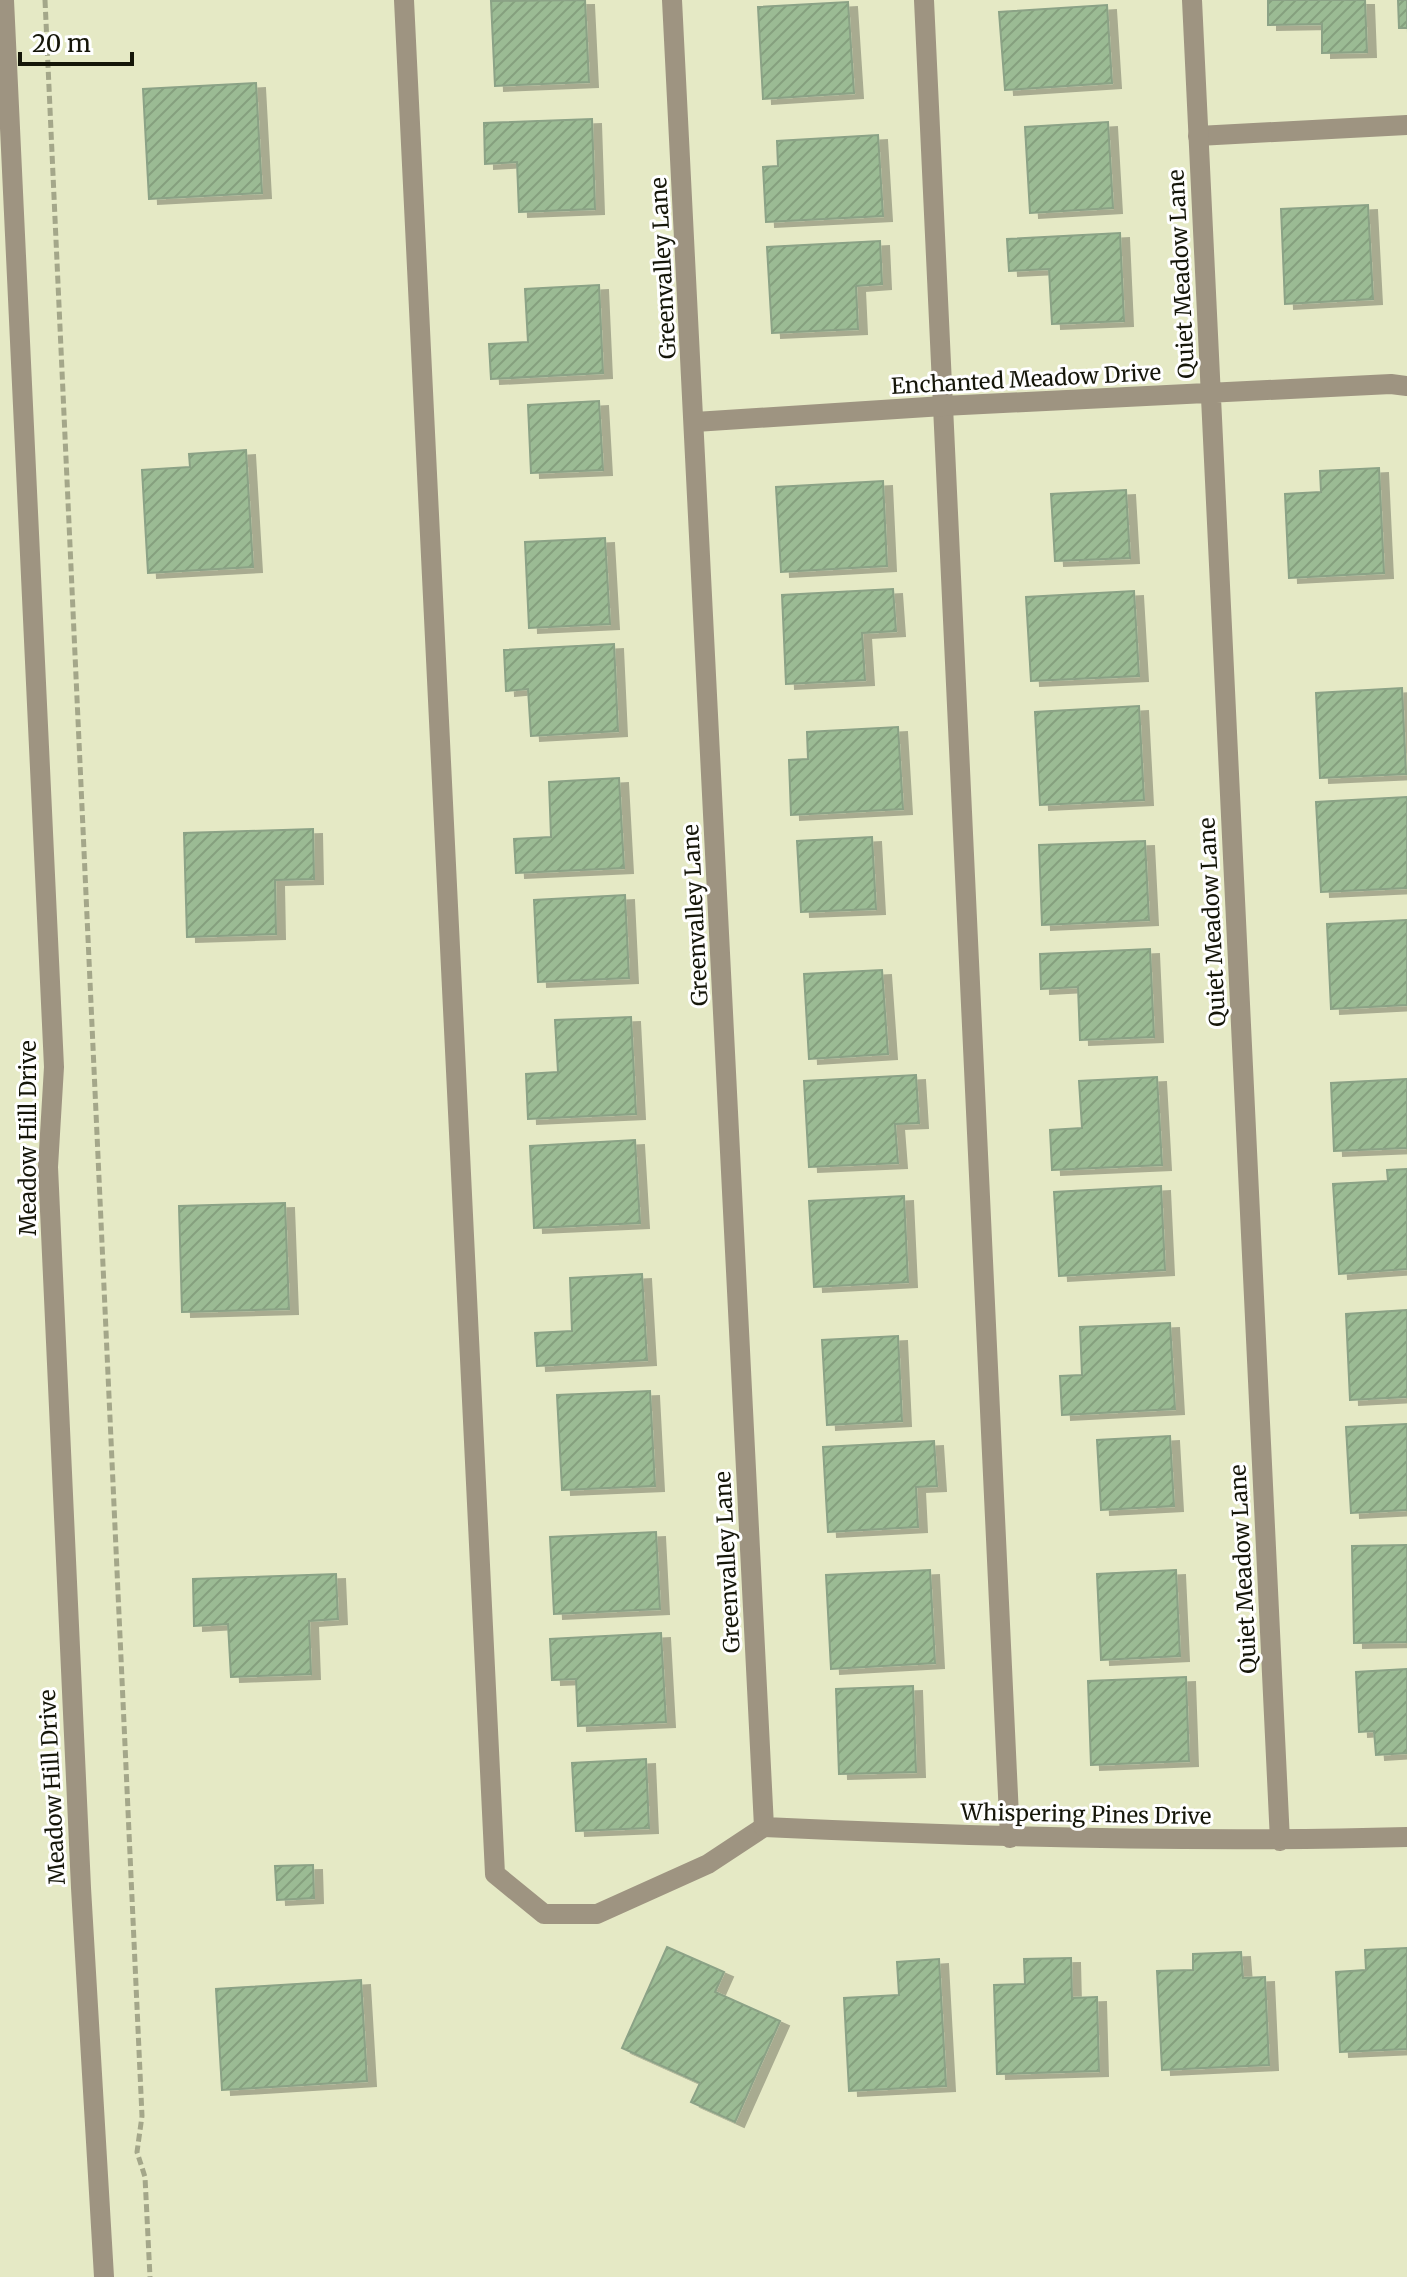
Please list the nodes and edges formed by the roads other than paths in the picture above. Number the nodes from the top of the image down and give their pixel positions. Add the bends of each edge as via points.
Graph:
1 (4, 0) edge
2 (404, 0) edge
3 (672, 0) edge
4 (924, 0) edge
5 (1192, 0) edge
6 (1407, 125) edge
7 (1198, 136) junction
8 (1407, 386) edge
9 (1211, 393) junction
10 (943, 406) junction
11 (695, 422) junction
12 (764, 1827) junction
13 (1407, 1837) edge
14 (1010, 1838) junction
15 (1280, 1841) junction
16 (104, 2277) edge

1 - 16 street, Meadow Hill Drive via 54,1067 48,1167 60,1449
2 - 12 street via 495,1874 544,1914 597,1914 708,1864
3 - 11 street, Greenvalley Lane
4 - 10 street
5 - 7 street, Quiet Meadow Lane
6 - 7 street
7 - 9 street, Quiet Meadow Lane
8 - 9 street, Enchanted Meadow Drive
9 - 10 street, Enchanted Meadow Drive
9 - 15 street, Quiet Meadow Lane
10 - 11 street, Enchanted Meadow Drive
10 - 14 street
11 - 12 street, Greenvalley Lane
12 - 14 street, Whispering Pines Drive
13 - 15 street, Whispering Pines Drive
14 - 15 street, Whispering Pines Drive

